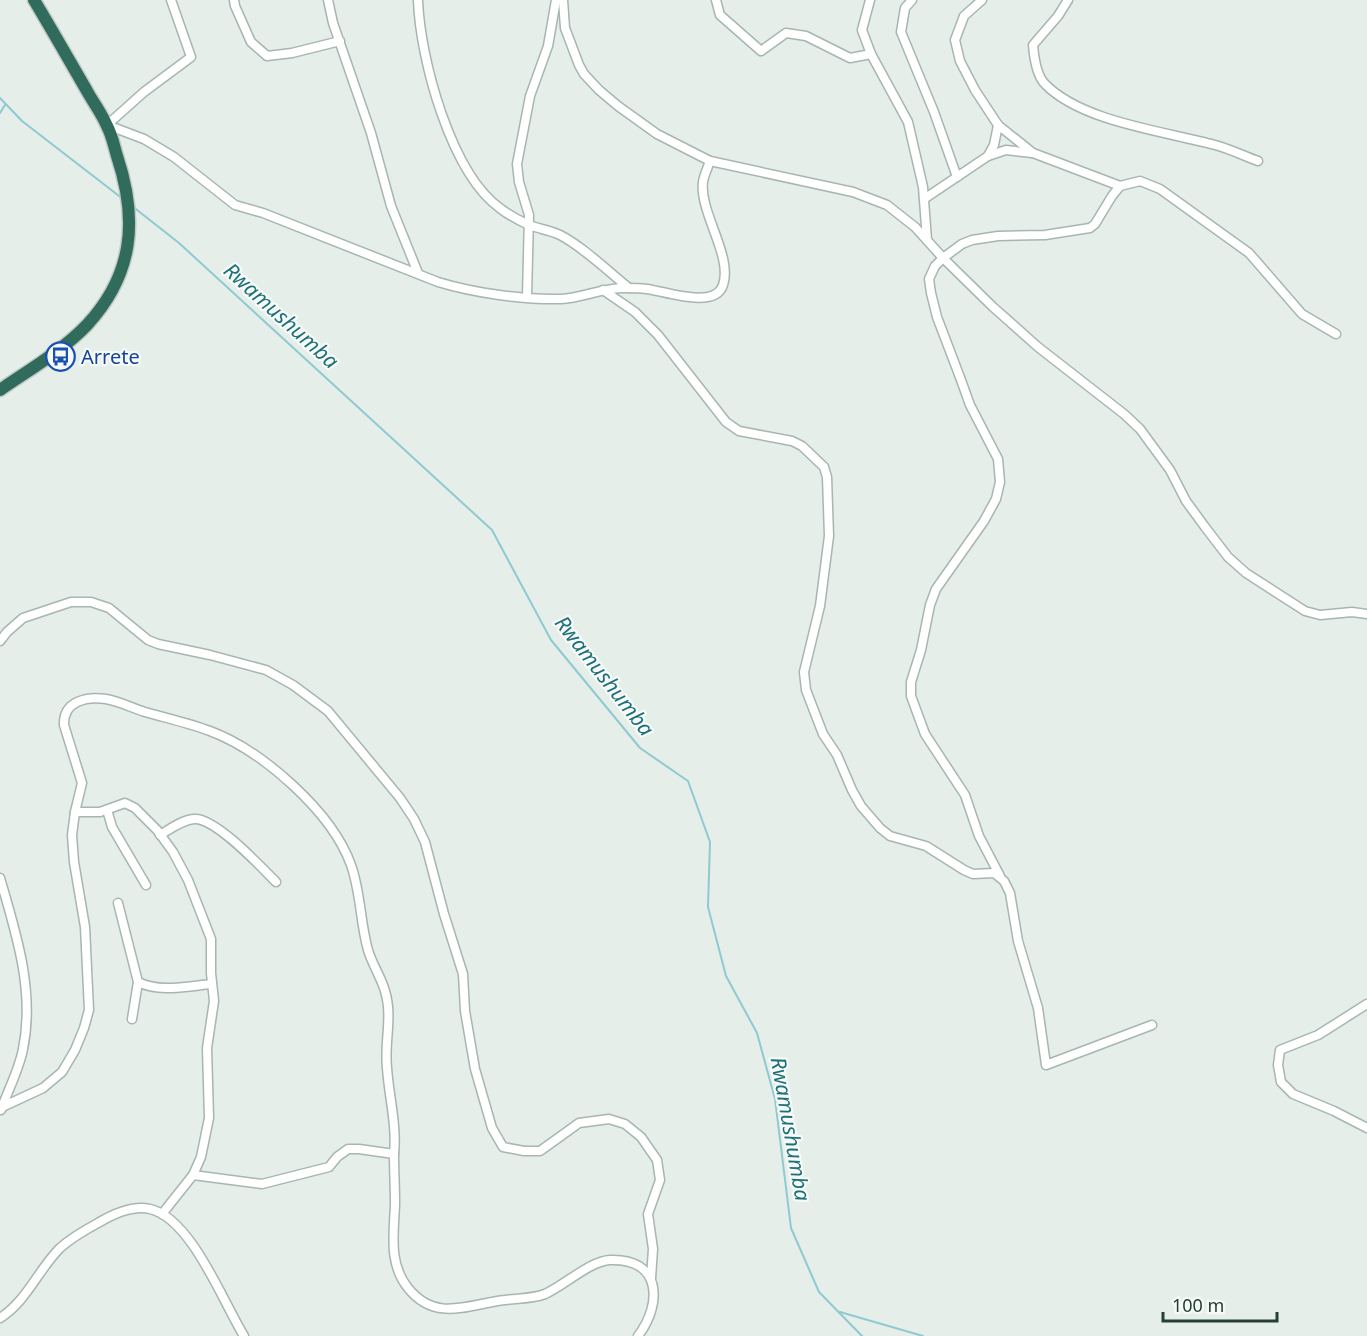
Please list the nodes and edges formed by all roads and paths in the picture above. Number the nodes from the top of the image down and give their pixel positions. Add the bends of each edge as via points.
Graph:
1 (34, 0) edge
2 (171, 0) edge
3 (234, 0) edge
4 (328, 0) edge
5 (418, 0) edge
6 (556, 0) edge
7 (563, 0) edge
8 (716, 0) edge
9 (870, 0) edge
10 (912, 0) edge
11 (982, 0) edge
12 (1068, 0) edge
13 (340, 41) junction
14 (871, 54) junction
15 (998, 125) junction
16 (107, 126) junction
17 (1033, 153) junction
18 (988, 156) junction
19 (710, 160) junction
20 (1258, 161) dead end
21 (957, 177) junction
22 (1120, 186) junction
23 (924, 199) junction
24 (528, 225) junction
25 (927, 240) junction
26 (943, 258) junction
27 (418, 273) junction
28 (629, 288) junction
29 (603, 291) junction
30 (527, 297) junction
31 (1336, 334) dead end
32 (0, 390) edge
33 (1367, 614) edge
34 (0, 640) edge
35 (107, 810) junction
36 (75, 812) junction
37 (160, 835) junction
38 (1000, 876) junction
39 (0, 878) edge
40 (276, 882) dead end
41 (146, 885) dead end
42 (118, 903) dead end
43 (138, 982) junction
44 (212, 984) junction
45 (1367, 1005) edge
46 (132, 1019) dead end
47 (1152, 1025) dead end
48 (0, 1109) edge
49 (1367, 1128) edge
50 (394, 1154) junction
51 (193, 1175) junction
52 (162, 1214) junction
53 (651, 1278) junction
54 (0, 1318) edge
55 (244, 1336) edge
56 (638, 1336) edge

1 - 16 highway
2 - 16 street via 191,57
3 - 13 street via 251,42 267,56
4 - 13 street
5 - 24 street via 428,64 452,142 482,193
6 - 24 street via 518,164
7 - 19 street via 570,46 584,74 618,106 657,134
8 - 14 street via 720,15 761,51 786,33 806,36 850,58
9 - 14 street via 862,30
10 - 21 street via 905,8 901,32
11 - 15 street via 964,16 955,40 960,61
12 - 20 street via 1033,45 1043,82 1071,105
13 - 27 street via 391,206
14 - 23 street via 908,122
15 - 17 street
15 - 18 street
16 - 27 street via 144,139 174,157 235,205
16 - 32 highway via 124,176 130,215 126,258 101,307 87,325
17 - 18 street via 1006,150
17 - 22 street
18 - 21 street
19 - 25 street via 853,192 887,205
19 - 28 street via 703,183 704,197 723,263 720,291 694,298
21 - 23 street
22 - 26 street via 1090,228 972,240
22 - 31 street via 1140,181 1168,195 1249,253 1302,314
23 - 25 street
24 - 28 street via 560,235
24 - 30 street
25 - 26 street
26 - 33 street via 1038,347 1140,429 1205,527 1246,573 1305,611 1320,615
26 - 38 street via 929,279 930,293 970,405 998,459 1000,482 984,521 936,589 911,682 911,696 925,734 965,795
27 - 30 street via 460,288
28 - 29 street
29 - 30 street via 563,299
29 - 38 street via 635,312 658,334 726,422 739,431 792,441 824,467 826,567 804,681 823,734 861,806 890,836 926,846 974,874
34 - 53 street via 23,618 71,602 91,602 109,608 158,644 266,670 328,711 400,798 424,842 463,974 475,1069 492,1128 503,1148 540,1151 579,1123 609,1119 625,1124 641,1137 657,1160 660,1180 648,1214 653,1249
35 - 36 street
35 - 37 street via 129,804
35 - 41 street via 112,828
36 - 48 street via 72,835 85,927 89,1010 75,1050 62,1072 43,1089
36 - 50 street via 82,783 64,716 72,705 94,697 210,731 237,744 279,774 315,807 351,864 369,952 385,991 386,1066 395,1128
37 - 40 street via 182,822 201,819 224,833
37 - 44 street via 188,880 209,929
38 - 47 street via 1010,893 1017,941 1038,1008 1046,1065
39 - 48 street via 22,961 26,1004 23,1051
42 - 43 street
43 - 44 street via 162,988
43 - 46 street
44 - 51 street via 214,1001 207,1048 209,1118
45 - 49 street via 1318,1035 1280,1050 1278,1065 1281,1082 1293,1094
50 - 51 street via 348,1149 329,1167 262,1184
50 - 53 street via 393,1255 407,1287 428,1304 453,1310 528,1299 608,1260 640,1265
51 - 52 street
52 - 54 street via 148,1208 131,1209 76,1235 60,1248 28,1292
52 - 55 street via 195,1246
53 - 56 street via 652,1306

